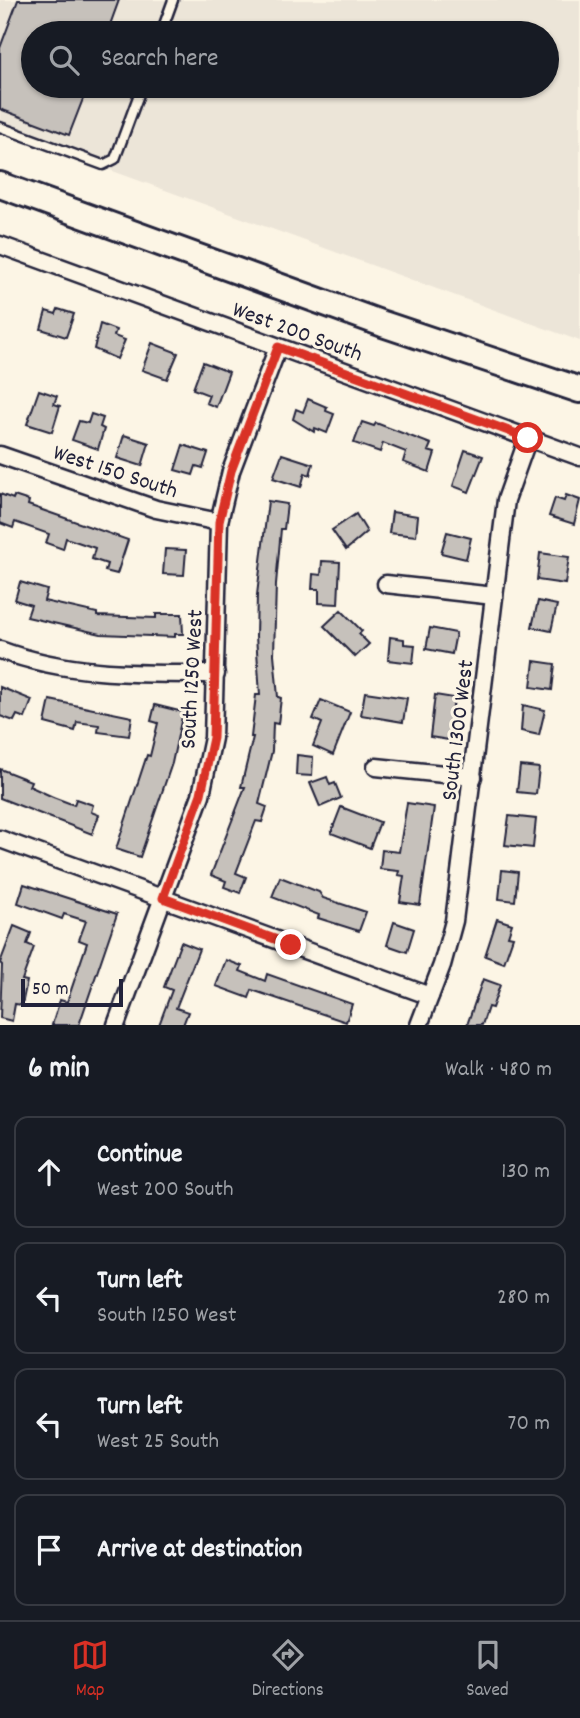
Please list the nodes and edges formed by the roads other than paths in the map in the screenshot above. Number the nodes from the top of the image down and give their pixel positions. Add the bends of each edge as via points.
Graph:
1 (173, 0) edge
2 (165, 21) edge
3 (138, 98) edge
4 (0, 127) edge
5 (0, 185) edge
6 (0, 245) edge
7 (278, 347) junction
8 (580, 390) edge
9 (528, 438) junction
10 (0, 455) edge
11 (580, 457) edge
12 (219, 522) junction
13 (386, 584) dead end
14 (495, 596) junction
15 (0, 650) edge
16 (216, 674) junction
17 (376, 767) dead end
18 (473, 777) junction
19 (0, 841) edge
20 (163, 898) junction
21 (430, 996) junction
22 (116, 1025) edge
23 (419, 1025) edge

1 - 2 lane
3 - 4 lane via 115,159 103,165
5 - 8 main road
6 - 7 street, West 200 South
7 - 9 street, West 200 South
7 - 12 street, South 1250 West via 231,471
9 - 11 street, West 200 South
9 - 14 street, South 1300 West via 506,500
10 - 12 street, West 150 South via 156,509
12 - 16 street, South 1250 West
13 - 14 street
14 - 18 street, South 1300 West
15 - 16 street via 64,668
16 - 20 street, South 1250 West via 213,738 201,794
17 - 18 street
18 - 21 street, South 1300 West via 454,921
19 - 20 street
20 - 21 street
20 - 22 street, South 1250 West
21 - 23 street, South 1300 West

